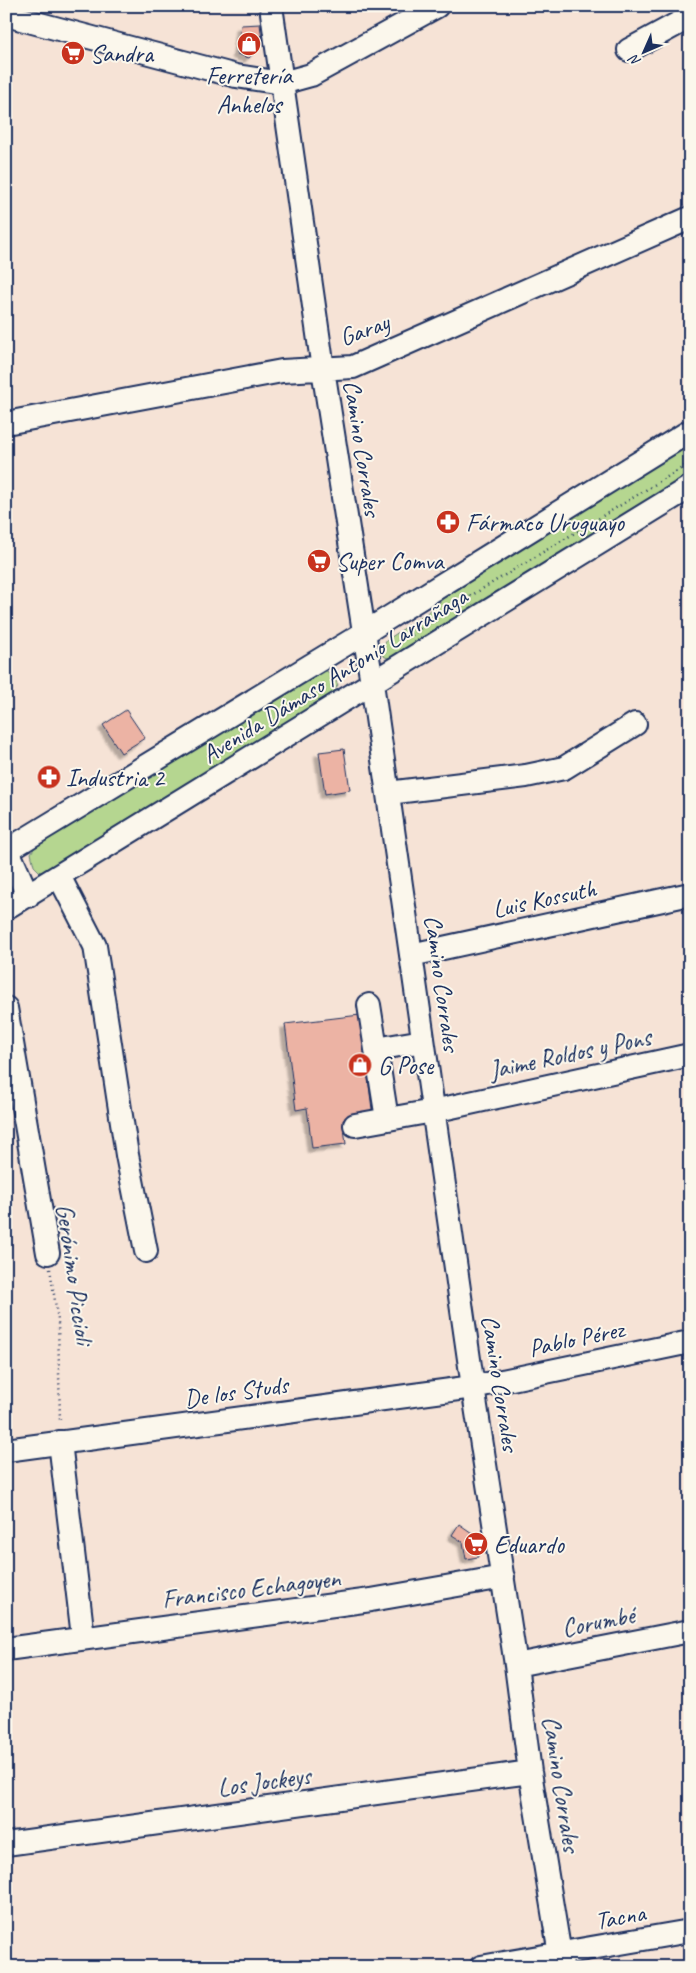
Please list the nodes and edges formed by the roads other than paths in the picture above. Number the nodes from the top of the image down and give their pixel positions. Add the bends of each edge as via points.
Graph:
1 (271, 6) edge
2 (437, 6) edge
3 (6, 15) edge
4 (690, 17) edge
5 (629, 50) dead end
6 (282, 83) junction
7 (690, 218) edge
8 (323, 369) junction
9 (6, 423) edge
10 (690, 431) edge
11 (690, 487) edge
12 (364, 633) junction
13 (372, 684) junction
14 (635, 724) dead end
15 (388, 793) junction
16 (6, 849) edge
17 (59, 876) junction
18 (690, 894) edge
19 (28, 896) junction
20 (6, 908) edge
21 (411, 955) junction
22 (369, 1005) dead end
23 (6, 1008) edge
24 (423, 1041) junction
25 (376, 1049) junction
26 (690, 1055) edge
27 (433, 1111) junction
28 (387, 1119) junction
29 (355, 1125) dead end
30 (146, 1251) dead end
31 (48, 1253) road end
32 (690, 1342) edge
33 (473, 1387) junction
34 (60, 1442) junction
35 (6, 1450) edge
36 (503, 1577) junction
37 (690, 1631) edge
38 (84, 1637) junction
39 (6, 1649) edge
40 (516, 1665) junction
41 (530, 1772) junction
42 (6, 1844) edge
43 (690, 1931) edge
44 (561, 1960) edge
45 (481, 1967) edge

1 - 6 street, Camino Corrales
2 - 6 street via 310,75
3 - 6 street via 236,76
4 - 5 street
6 - 8 street, Camino Corrales
7 - 8 street, Garay via 353,367
8 - 9 street, Garay via 282,371
8 - 12 street, Camino Corrales
10 - 12 street, Avenida Dámaso Antonio Larrañaga
11 - 13 street, Avenida Dámaso Antonio Larrañaga
12 - 13 street, Camino Corrales
12 - 16 street, Avenida Dámaso Antonio Larrañaga
13 - 15 street, Camino Corrales
13 - 17 street, Avenida Dámaso Antonio Larrañaga
14 - 15 street via 564,768 526,776
15 - 21 street, Camino Corrales
16 - 19 street
17 - 19 street, Avenida Dámaso Antonio Larrañaga
17 - 30 street via 95,946 127,1154
18 - 21 street, Luis Kossuth
19 - 20 street, Avenida Dámaso Antonio Larrañaga
21 - 24 street, Camino Corrales
22 - 25 street
23 - 31 street, Gerónimo Piccioli
24 - 25 street
24 - 27 street, Camino Corrales
25 - 28 street
26 - 27 street, Jaime Roldos y Pons
27 - 28 street, Jaime Roldos y Pons
27 - 33 street, Camino Corrales
28 - 29 street, Jaime Roldos y Pons
32 - 33 street, Pablo Pérez
33 - 34 street, De los Studs
33 - 36 street, Camino Corrales
34 - 35 street, De los Studs
34 - 38 street
36 - 38 street, Francisco Echagoyen via 371,1600
36 - 40 street, Camino Corrales
37 - 40 street, Corumbé
38 - 39 street, Francisco Echagoyen
40 - 41 street, Camino Corrales
41 - 42 street, Los Jockeys
41 - 44 street, Camino Corrales
43 - 44 street, Tacna
44 - 45 street, Tacna

